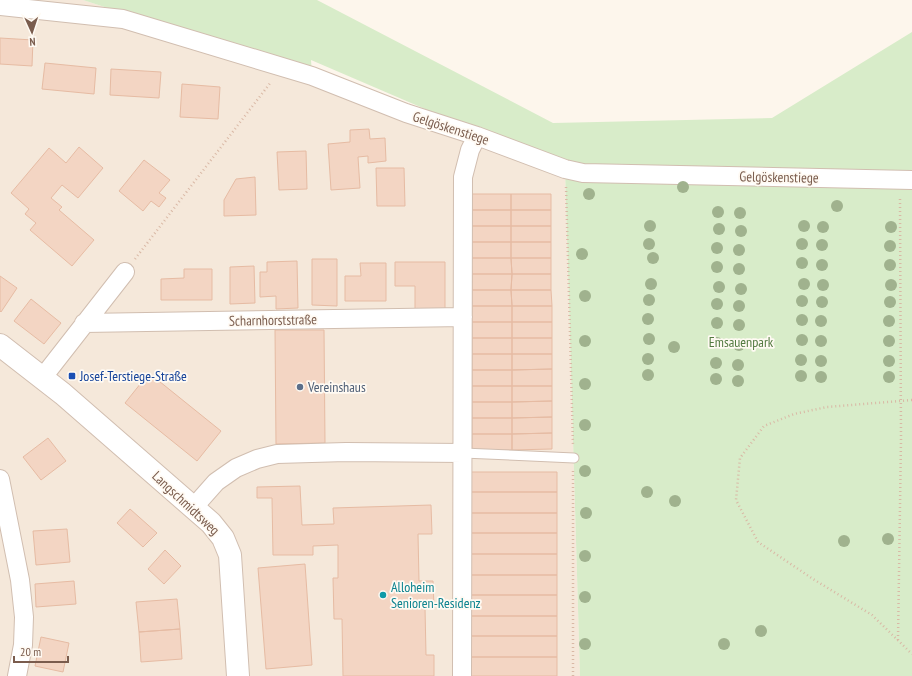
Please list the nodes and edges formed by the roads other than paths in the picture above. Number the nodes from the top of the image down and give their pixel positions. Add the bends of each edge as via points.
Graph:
1 (0, 6) edge
2 (477, 136) junction
3 (906, 179) edge
4 (125, 272) road end
5 (463, 318) junction
6 (84, 323) junction
7 (0, 345) edge
8 (43, 377) junction
9 (462, 453) junction
10 (574, 458) road end
11 (0, 479) edge
12 (193, 508) junction
13 (17, 676) edge
14 (238, 676) edge
15 (462, 676) edge

1 - 2 street, Gelgöskenstiege via 123,19 312,76 406,113
2 - 3 street, Gelgöskenstiege via 565,169 583,173
2 - 5 street via 470,150 463,177
4 - 6 street
5 - 6 street, Scharnhorststraße
5 - 9 street
6 - 8 street
7 - 8 street, Langschmidtsweg
8 - 12 street, Langschmidtsweg
9 - 10 lane
9 - 12 street via 277,454 236,468 216,482
9 - 15 street
11 - 13 street via 20,580 24,617 23,645
12 - 14 street, Langschmidtsweg via 211,523 223,538 230,555

